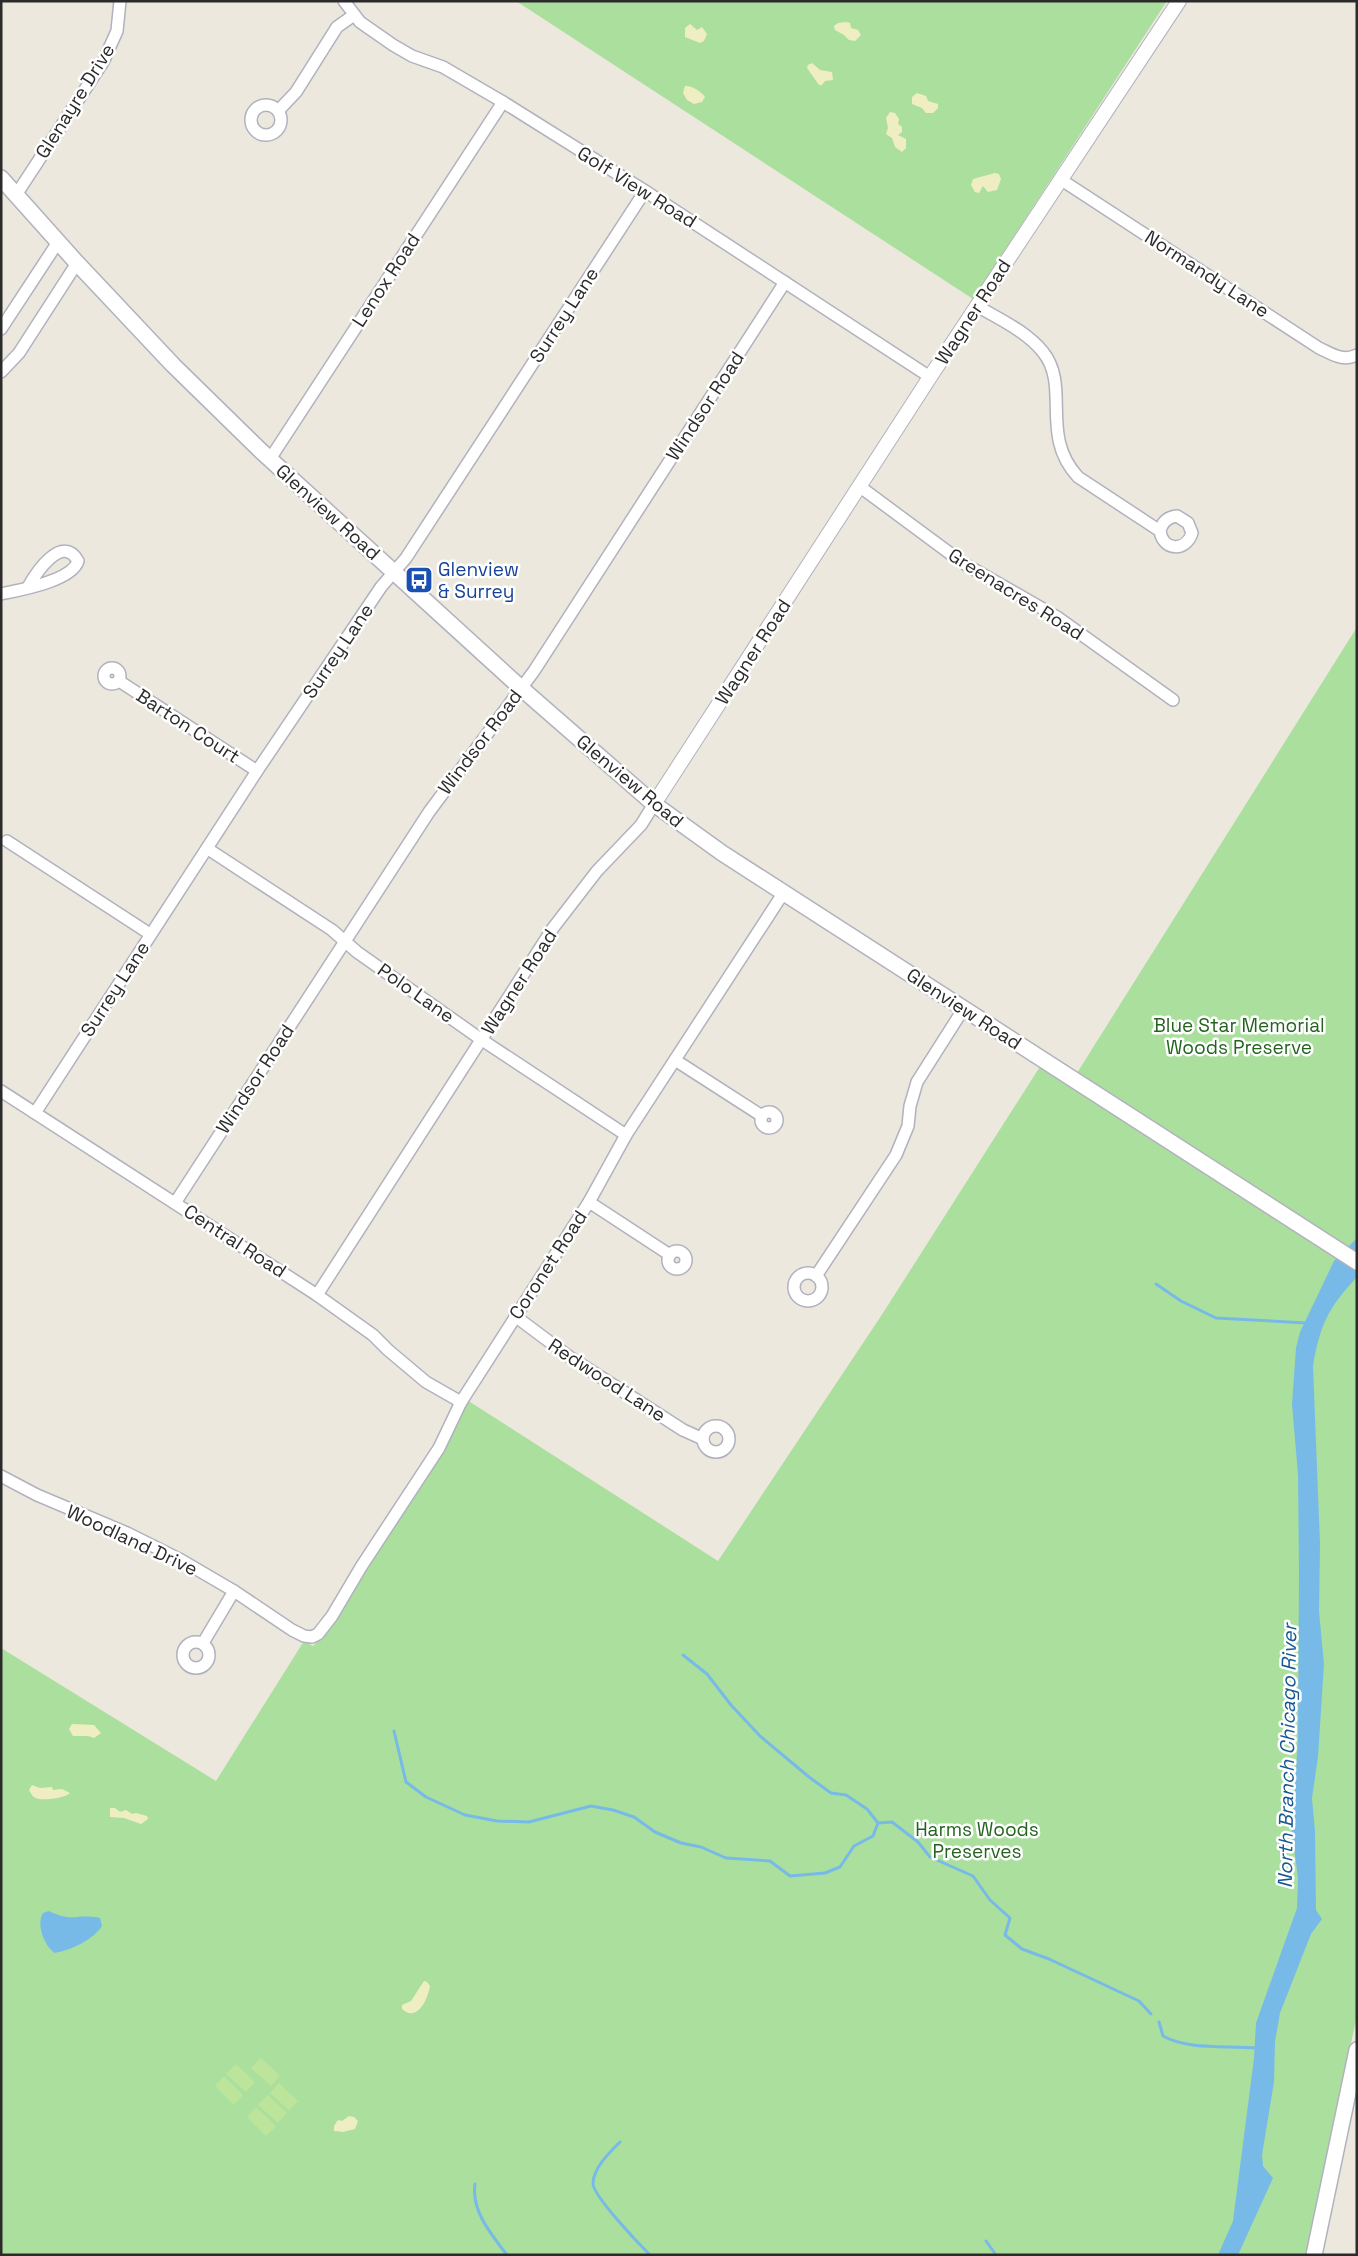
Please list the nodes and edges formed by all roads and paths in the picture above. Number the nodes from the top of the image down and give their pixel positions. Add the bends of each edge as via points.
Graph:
1 (120, 1) edge
2 (344, 1) edge
3 (1179, 1) edge
4 (354, 15) junction
5 (503, 102) junction
6 (278, 111) dead end
7 (1, 178) edge
8 (1060, 179) junction
9 (645, 192) junction
10 (16, 195) junction
11 (58, 242) junction
12 (77, 263) junction
13 (786, 282) junction
14 (977, 306) junction
15 (1, 329) edge
16 (1357, 355) edge
17 (1, 372) edge
18 (930, 377) junction
19 (270, 459) junction
20 (859, 486) junction
21 (1160, 531) dead end
22 (394, 572) junction
23 (28, 588) dead end
24 (1, 594) edge
25 (119, 680) dead end
26 (522, 688) junction
27 (1173, 700) dead end
28 (257, 771) junction
29 (654, 804) junction
30 (8, 841) dead end
31 (208, 849) junction
32 (784, 892) junction
33 (150, 934) junction
34 (344, 941) junction
35 (964, 1008) junction
36 (482, 1040) junction
37 (675, 1060) junction
38 (1, 1091) edge
39 (35, 1113) junction
40 (762, 1116) dead end
41 (626, 1135) junction
42 (589, 1202) junction
43 (175, 1203) junction
44 (670, 1255) dead end
45 (1357, 1262) edge
46 (816, 1276) dead end
47 (317, 1295) junction
48 (515, 1316) junction
49 (460, 1402) junction
50 (703, 1439) dead end
51 (1, 1476) edge
52 (234, 1591) junction
53 (312, 1636) joint
54 (203, 1643) dead end
55 (1357, 2050) edge
56 (1314, 2255) edge

1 - 10 street, Glenayre Drive via 112,45
2 - 4 street, Golf View Road
3 - 8 street, Wagner Road
4 - 5 street, Golf View Road via 368,29 393,45 443,67
4 - 6 street via 337,27 296,92
5 - 9 street, Golf View Road
5 - 19 street, Lenox Road
7 - 10 main road, Glenview Road
8 - 14 street, Wagner Road
8 - 16 street, Normandy Lane via 1320,348 1341,358
9 - 13 street, Golf View Road
9 - 22 street, Surrey Lane
10 - 11 main road, Glenview Road
11 - 12 main road, Glenview Road
11 - 15 street
12 - 17 street via 20,353
12 - 19 main road, Glenview Road via 173,365
13 - 18 street, Golf View Road
13 - 26 street, Windsor Road
14 - 18 street, Wagner Road
14 - 21 street via 1028,338 1046,358 1055,386 1058,442 1068,466 1078,477
18 - 20 street, Wagner Road
19 - 22 main road, Glenview Road
20 - 27 street, Greenacres Road via 963,562 1057,617
20 - 29 street, Wagner Road
22 - 26 main road, Glenview Road
22 - 28 street, Surrey Lane
23 - 24 street
25 - 28 street, Barton Court
26 - 29 main road, Glenview Road
26 - 34 street, Windsor Road via 442,791
28 - 31 street, Surrey Lane
29 - 32 main road, Glenview Road
29 - 36 street, Wagner Road via 641,825 597,871 553,928
30 - 33 street
31 - 33 street, Surrey Lane
31 - 34 street, Polo Lane
32 - 35 main road, Glenview Road
32 - 37 street, Coronet Road
33 - 39 street, Surrey Lane
34 - 36 street, Polo Lane
34 - 43 street, Windsor Road
35 - 45 main road, Glenview Road
35 - 46 street via 917,1082 908,1126 896,1155
36 - 41 street, Polo Lane
36 - 47 street, Wagner Road
37 - 40 street
37 - 41 street, Coronet Road
38 - 39 street, Central Road
39 - 43 street, Central Road
41 - 42 street, Coronet Road
42 - 44 street
42 - 48 street, Coronet Road
43 - 47 street, Central Road
47 - 49 street, Central Road via 373,1335 426,1382
48 - 49 street, Coronet Road
48 - 50 street, Redwood Lane via 571,1358 683,1430
49 - 53 street, Coronet Road via 439,1448 332,1616
51 - 52 street, Woodland Drive via 159,1548
52 - 53 street, Woodland Drive via 292,1630
52 - 54 street
55 - 56 main road

